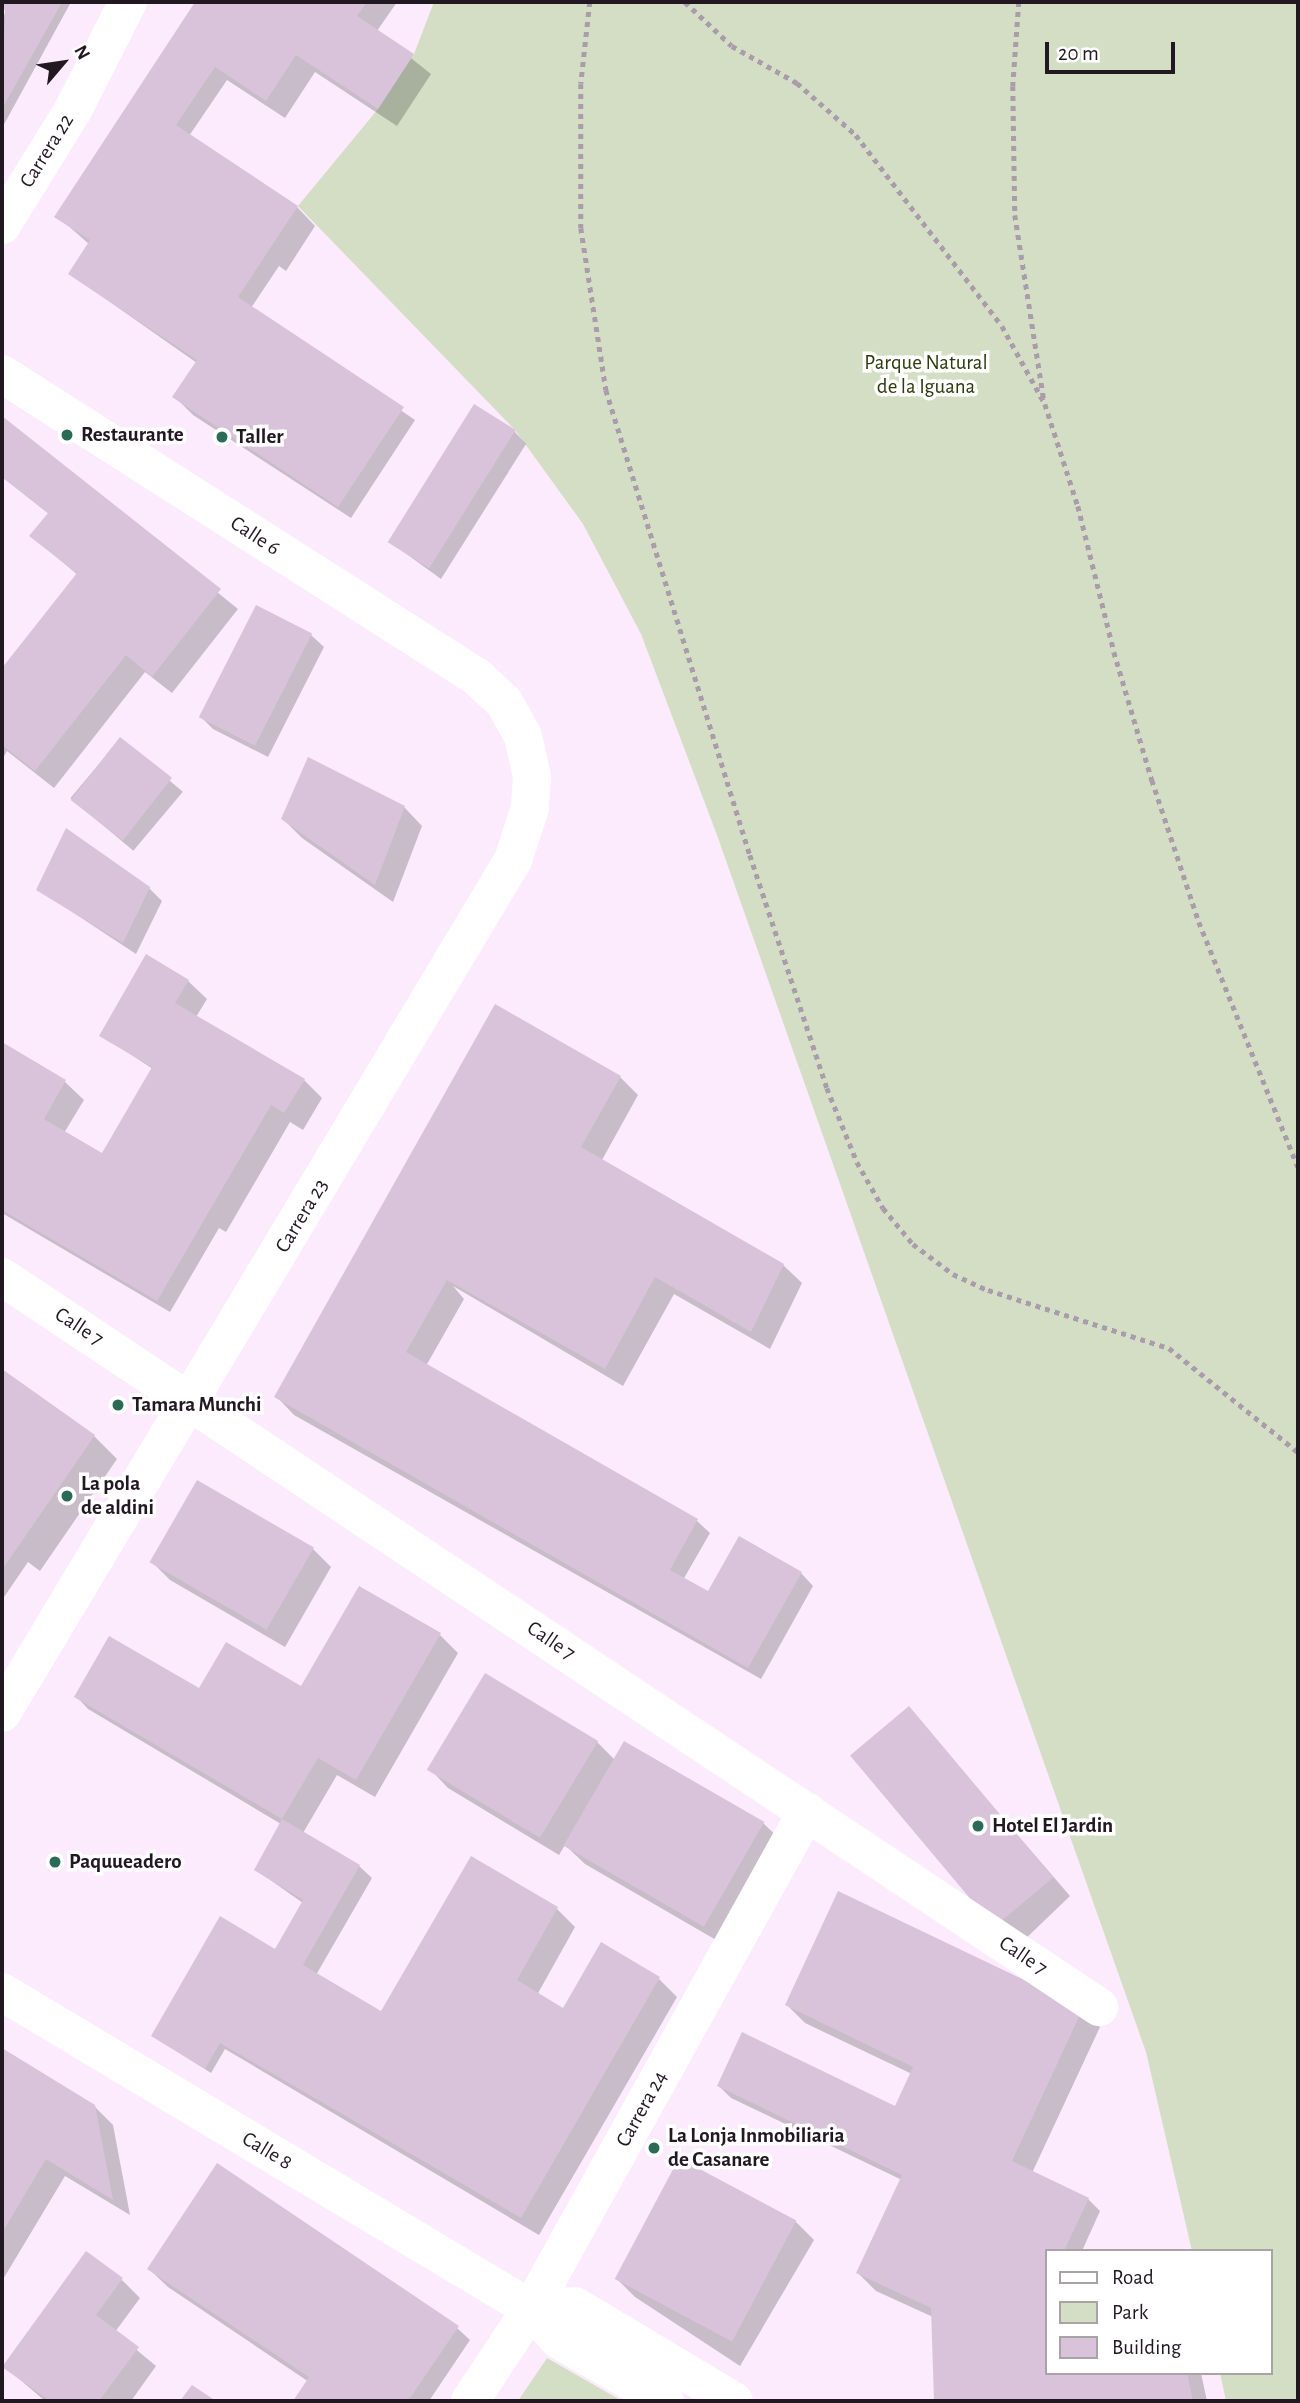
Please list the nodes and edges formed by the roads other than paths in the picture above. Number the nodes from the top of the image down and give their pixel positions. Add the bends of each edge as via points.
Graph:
1 (128, 2) edge
2 (2, 225) edge
3 (2, 374) edge
4 (504, 702) joint
5 (2, 1277) edge
6 (192, 1401) junction
7 (2, 1713) edge
8 (807, 1811) junction
9 (2, 1992) edge
10 (1099, 2007) dead end
11 (531, 2309) junction
12 (470, 2401) edge
13 (666, 2401) edge
14 (734, 2401) edge

1 - 2 street, Carrera 22 via 73,110
3 - 4 street, Calle 6 via 477,677
4 - 6 street, Carrera 23 via 523,736 532,778 530,808 513,860
5 - 6 street, Calle 7
6 - 7 street, Carrera 23
6 - 8 street, Calle 7
8 - 10 street, Calle 7
8 - 11 street, Carrera 24
9 - 11 street, Calle 8
11 - 12 street, Carrera 24
11 - 13 street, Calle 8 via 559,2340
11 - 14 street via 575,2306

